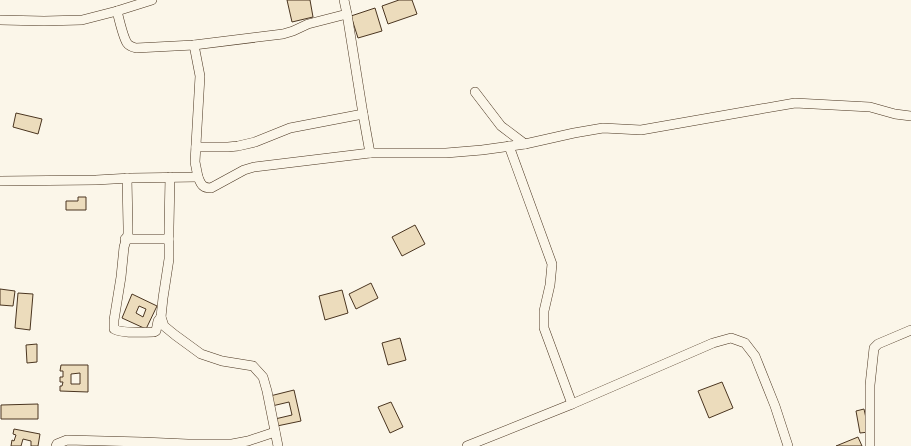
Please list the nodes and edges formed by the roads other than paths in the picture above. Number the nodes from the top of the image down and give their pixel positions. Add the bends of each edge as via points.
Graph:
1 (152, 0) edge
2 (344, 0) edge
3 (117, 11) junction
4 (348, 14) junction
5 (0, 20) edge
6 (194, 45) junction
7 (475, 92) dead end
8 (363, 114) junction
9 (911, 116) edge
10 (525, 144) junction
11 (509, 146) junction
12 (196, 147) junction
13 (370, 153) junction
14 (198, 176) junction
15 (170, 177) junction
16 (127, 178) junction
17 (0, 181) edge
18 (125, 239) junction
19 (169, 239) junction
20 (161, 316) junction
21 (911, 330) edge
22 (572, 404) junction
23 (275, 432) junction
24 (56, 446) edge
25 (278, 446) edge
26 (467, 446) edge
27 (788, 446) edge
28 (870, 446) edge

1 - 3 street
2 - 4 street
3 - 5 street via 82,20
3 - 6 street via 125,40 131,47
4 - 6 street via 308,24 283,34
4 - 8 street
6 - 12 street via 200,76
7 - 10 street via 501,126
8 - 12 street via 290,128 256,142 238,146
8 - 13 street
9 - 10 street via 870,107 795,103 641,130 603,128
10 - 11 street
11 - 13 street via 446,153
11 - 22 street via 552,264 544,310 544,328
12 - 14 street via 195,162
13 - 14 street via 244,170 211,188 203,187
14 - 15 street
15 - 16 street
15 - 19 street
16 - 17 street
16 - 18 street via 128,234
18 - 19 street
18 - 20 street via 114,329 154,332
19 - 20 street via 169,259
20 - 23 street via 164,326 201,354 222,361 253,366 263,377 268,391
21 - 28 street via 874,348 870,385
22 - 26 street
22 - 27 street via 713,343 731,338 745,343 755,356
23 - 24 street via 232,444 67,440
23 - 25 street

